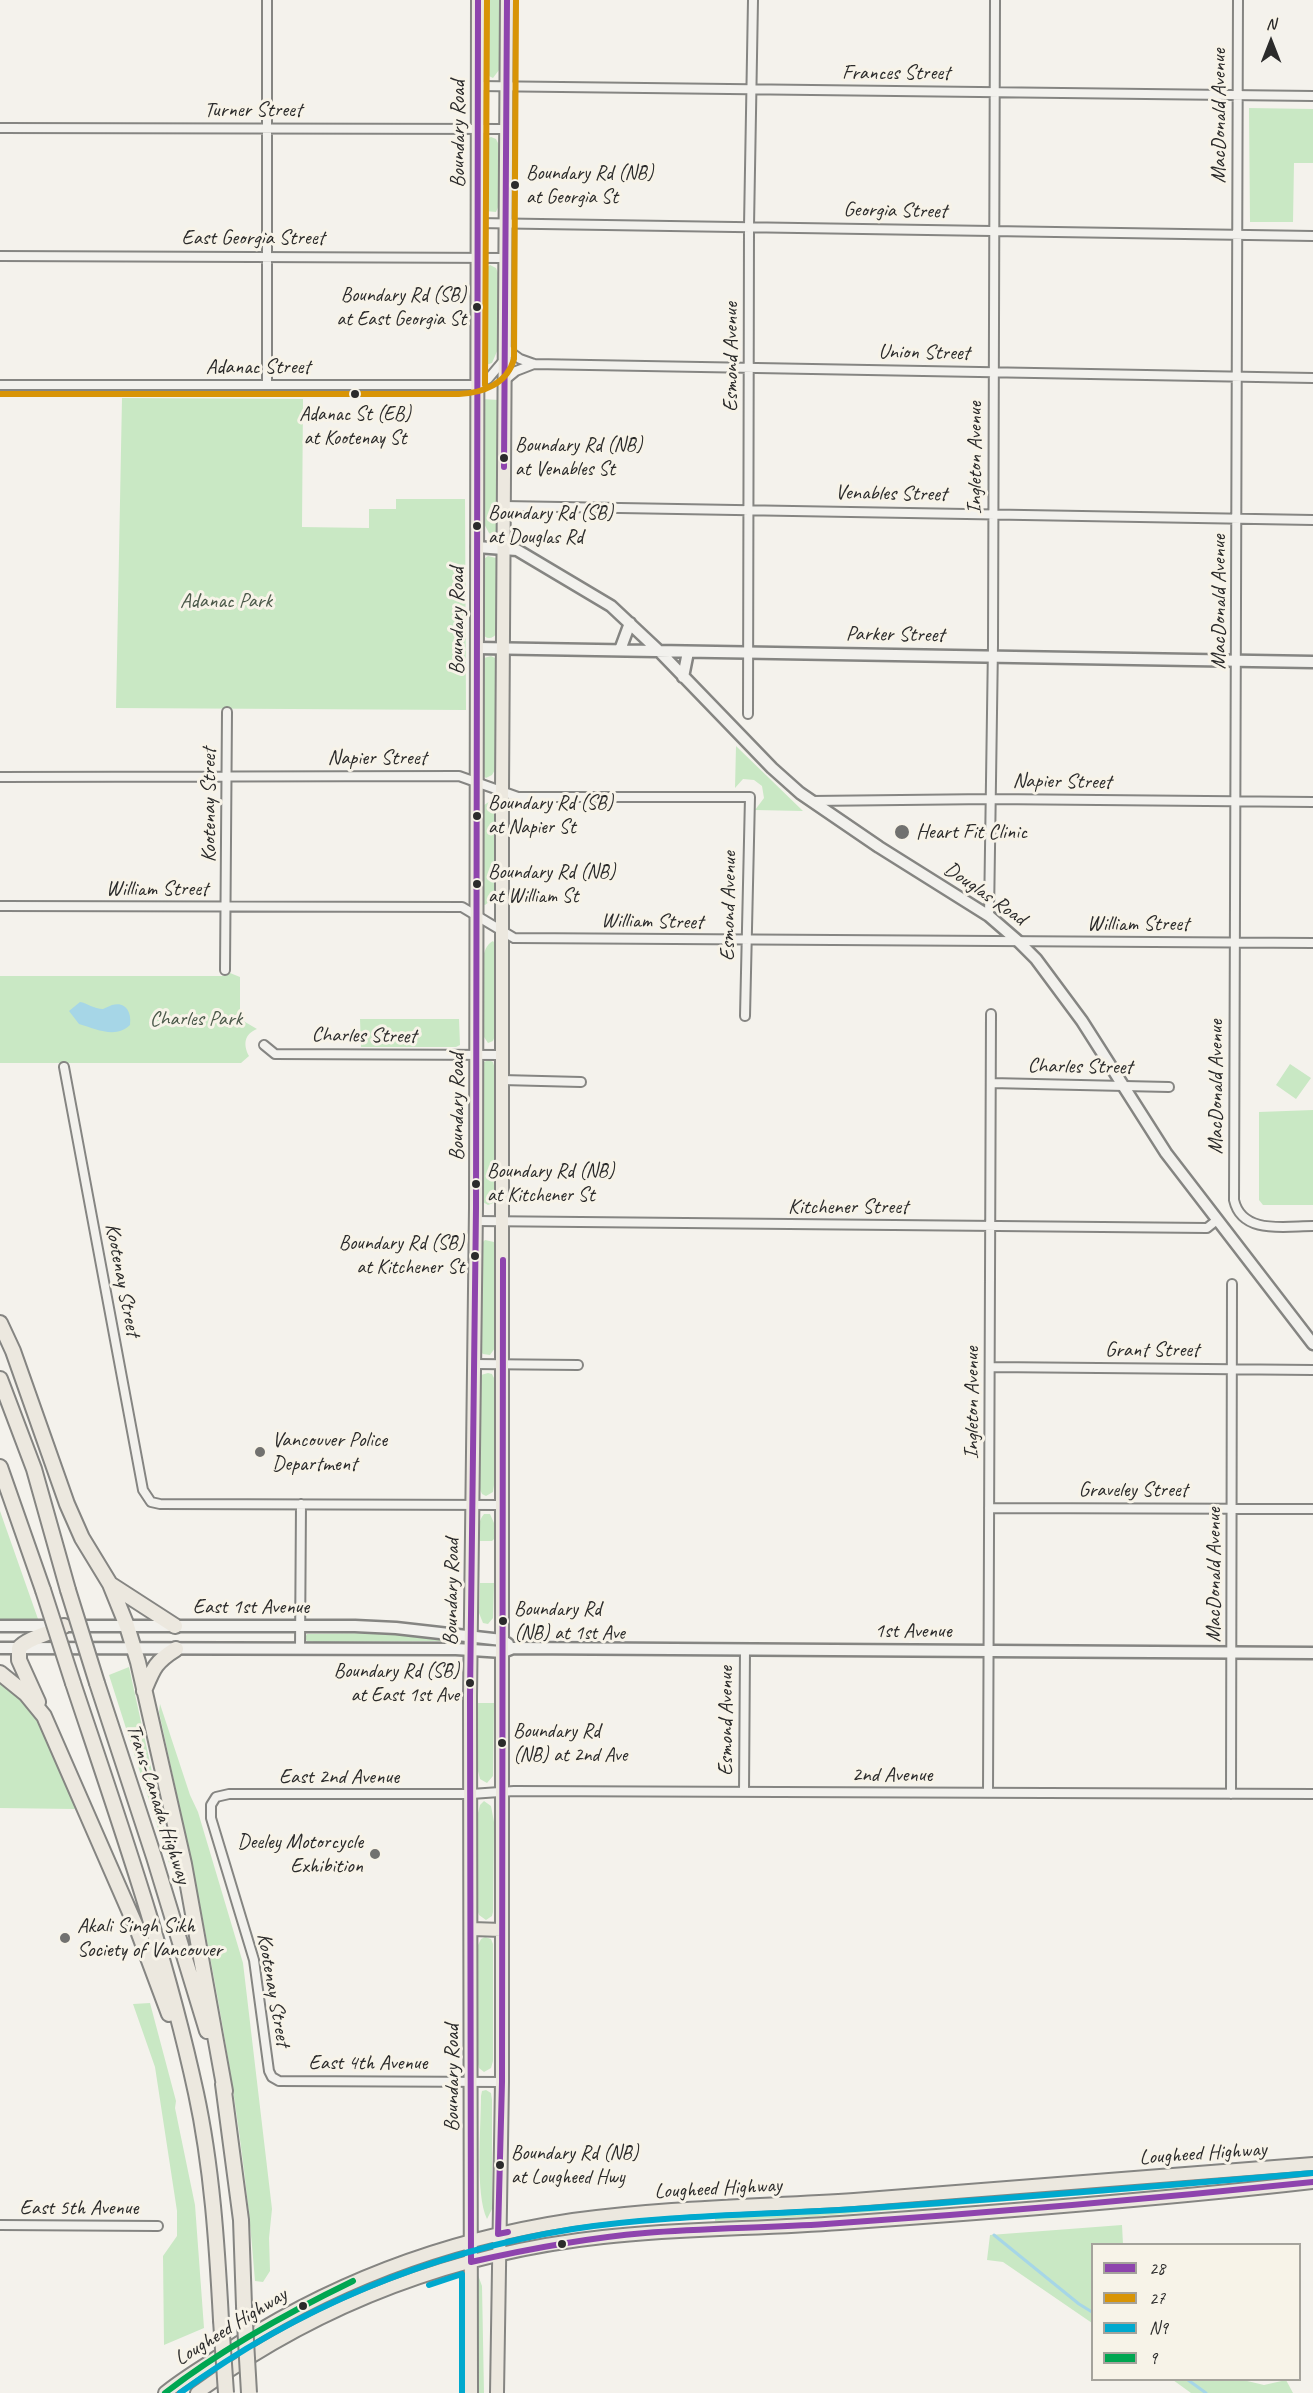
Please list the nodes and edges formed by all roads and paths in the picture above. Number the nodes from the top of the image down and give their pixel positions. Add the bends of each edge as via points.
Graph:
1 (267, 0) edge
2 (478, 0) edge
3 (507, 0) edge
4 (753, 0) edge
5 (995, 0) edge
6 (1238, 0) edge
7 (478, 86) junction
8 (506, 86) junction
9 (751, 89) junction
10 (993, 92) junction
11 (1236, 94) junction
12 (1313, 96) edge
13 (0, 128) edge
14 (268, 128) junction
15 (478, 129) junction
16 (506, 129) junction
17 (477, 223) junction
18 (506, 223) junction
19 (749, 226) junction
20 (993, 231) junction
21 (1235, 235) junction
22 (1313, 236) edge
23 (0, 256) edge
24 (267, 256) junction
25 (477, 257) junction
26 (505, 258) junction
27 (505, 354) junction
28 (534, 364) junction
29 (750, 369) junction
30 (993, 372) junction
31 (1236, 376) junction
32 (1313, 378) edge
33 (505, 380) junction
34 (0, 384) edge
35 (267, 384) junction
36 (476, 385) junction
37 (504, 506) junction
38 (750, 510) junction
39 (992, 514) junction
40 (1237, 519) junction
41 (1313, 520) edge
42 (477, 548) junction
43 (504, 548) junction
44 (630, 623) junction
45 (477, 648) junction
46 (504, 648) junction
47 (620, 650) junction
48 (659, 651) junction
49 (688, 652) junction
50 (747, 652) junction
51 (993, 656) junction
52 (1236, 661) junction
53 (1313, 662) edge
54 (683, 677) junction
55 (227, 712) dead end
56 (748, 714) dead end
57 (0, 777) edge
58 (227, 777) junction
59 (476, 781) junction
60 (502, 791) junction
61 (750, 797) joint
62 (991, 799) junction
63 (810, 801) junction
64 (1236, 801) junction
65 (1313, 802) edge
66 (0, 906) edge
67 (226, 907) junction
68 (476, 914) junction
69 (989, 916) junction
70 (502, 931) junction
71 (747, 941) junction
72 (1019, 942) junction
73 (1233, 942) junction
74 (1313, 943) edge
75 (225, 970) dead end
76 (992, 1014) dead end
77 (745, 1016) dead end
78 (264, 1045) dead end
79 (502, 1055) junction
80 (476, 1056) junction
81 (63, 1067) dead end
82 (502, 1080) junction
83 (581, 1082) dead end
84 (991, 1083) junction
85 (1123, 1085) junction
86 (1169, 1087) dead end
87 (1217, 1220) junction
88 (476, 1221) junction
89 (502, 1222) junction
90 (990, 1226) junction
91 (1313, 1226) edge
92 (1232, 1284) dead end
93 (0, 1323) edge
94 (1313, 1344) edge
95 (474, 1364) junction
96 (502, 1364) junction
97 (578, 1365) dead end
98 (990, 1367) junction
99 (1231, 1368) junction
100 (1313, 1370) edge
101 (0, 1379) edge
102 (0, 1467) edge
103 (301, 1504) junction
104 (473, 1505) junction
105 (502, 1505) junction
106 (990, 1508) junction
107 (1231, 1509) junction
108 (1313, 1509) edge
109 (110, 1584) junction
110 (0, 1626) edge
111 (64, 1626) junction
112 (127, 1626) junction
113 (176, 1626) junction
114 (301, 1626) junction
115 (471, 1644) junction
116 (506, 1647) junction
117 (0, 1648) edge
118 (19, 1648) junction
119 (134, 1648) junction
120 (176, 1648) junction
121 (300, 1649) junction
122 (744, 1649) junction
123 (988, 1651) junction
124 (1233, 1652) junction
125 (1313, 1653) edge
126 (0, 1673) edge
127 (144, 1691) junction
128 (44, 1716) junction
129 (502, 1792) junction
130 (744, 1792) junction
131 (988, 1793) junction
132 (471, 1794) junction
133 (1231, 1794) junction
134 (1313, 1794) edge
135 (211, 1805) joint
136 (472, 1929) junction
137 (502, 1930) junction
138 (272, 2077) joint
139 (472, 2082) junction
140 (501, 2082) junction
141 (225, 2091) junction
142 (197, 2095) junction
143 (1313, 2164) edge
144 (1313, 2182) edge
145 (0, 2225) edge
146 (159, 2226) dead end
147 (498, 2234) junction
148 (471, 2241) junction
149 (498, 2256) junction
150 (471, 2262) junction
151 (165, 2393) edge
152 (197, 2393) edge
153 (226, 2393) edge
154 (249, 2393) edge
155 (471, 2393) edge
156 (497, 2393) edge

1 - 14 street
2 - 7 main road, Boundary Road
3 - 8 main road
4 - 9 street, Esmond Avenue
5 - 10 street, Ingleton Avenue
6 - 11 street, MacDonald Avenue
7 - 8 street, Frances Street
7 - 15 main road, Boundary Road
8 - 9 street, Frances Street
8 - 16 main road
9 - 10 street, Frances Street
9 - 19 street, Esmond Avenue
10 - 11 street, Frances Street
10 - 20 street, Ingleton Avenue
11 - 12 street, Frances Street
11 - 21 street, MacDonald Avenue
13 - 14 street, Turner Street
14 - 15 street, Turner Street
14 - 24 street
15 - 16 street, Turner Street
15 - 17 main road, Boundary Road
16 - 18 main road
17 - 18 street, Georgia Street
17 - 25 main road, Boundary Road
18 - 19 street, Georgia Street
18 - 26 main road
19 - 20 street, Georgia Street
19 - 29 street, Esmond Avenue
20 - 21 street, Georgia Street
20 - 30 street, Ingleton Avenue
21 - 22 street, Georgia Street
21 - 31 street, MacDonald Avenue
23 - 24 street, East Georgia Street
24 - 25 street, East Georgia Street
24 - 35 street
25 - 26 street, East Georgia Street
25 - 36 main road, Boundary Road
26 - 27 main road
27 - 28 street, Union Street
27 - 33 main road
27 - 36 street via 496,372
28 - 29 street, Union Street
28 - 33 street, Union Street
29 - 30 street, Union Street
29 - 38 street, Esmond Avenue
30 - 31 street, Union Street
30 - 39 street, Ingleton Avenue
31 - 32 street, Union Street
31 - 40 street, MacDonald Avenue
33 - 37 main road
34 - 35 street, Adanac Street
35 - 36 street, Adanac Street
36 - 42 main road, Boundary Road
37 - 38 street, Venables Street
37 - 43 main road
38 - 39 street, Venables Street
38 - 50 street, Esmond Avenue
39 - 40 street, Venables Street
39 - 51 street, Ingleton Avenue
40 - 41 street, Venables Street
40 - 52 street, MacDonald Avenue
42 - 43 street, Douglas Road
42 - 45 main road, Boundary Road
43 - 44 street, Douglas Road via 517,550 580,586
43 - 46 main road
44 - 47 street
44 - 48 street, Douglas Road
45 - 46 street, Parker Street
45 - 59 main road, Boundary Road
46 - 47 street, Parker Street
46 - 60 main road
47 - 48 street, Parker Street
48 - 49 street, Parker Street
48 - 54 street, Douglas Road
49 - 50 street, Parker Street
49 - 54 street
50 - 51 street, Parker Street
50 - 56 street, Esmond Avenue
51 - 52 street, Parker Street
51 - 62 street, Ingleton Avenue
52 - 53 street, Parker Street
52 - 64 street, MacDonald Avenue
54 - 63 street, Douglas Road
55 - 58 street, Kootenay Street
57 - 58 street, Napier Street
58 - 59 street, Napier Street via 459,776
58 - 67 street, Kootenay Street
59 - 60 street, Napier Street
59 - 68 main road, Boundary Road
60 - 61 street, Napier Street via 518,797
60 - 70 main road
61 - 71 street, Esmond Avenue
62 - 63 street, Napier Street
62 - 64 street, Napier Street
62 - 69 street, Ingleton Avenue
63 - 69 street, Douglas Road
64 - 65 street, Napier Street
64 - 73 street, MacDonald Avenue
66 - 67 street, William Street
67 - 68 street, William Street via 462,907
67 - 75 street, Kootenay Street
68 - 70 street, William Street
68 - 80 main road, Boundary Road
69 - 72 street, Douglas Road
70 - 71 street, William Street via 514,938
70 - 79 main road
71 - 72 street, William Street
71 - 77 street, Esmond Avenue
72 - 73 street, William Street
72 - 85 street, Douglas Road via 1082,1021
73 - 74 street, William Street
73 - 91 street, MacDonald Avenue via 1234,1203 1242,1218 1255,1225
76 - 84 street, Ingleton Avenue
78 - 80 street, Charles Street via 275,1054
79 - 80 street, Charles Street
79 - 82 main road
80 - 88 main road, Boundary Road
81 - 103 street, Kootenay Street via 144,1493 160,1504
82 - 83 street
82 - 89 main road
84 - 85 street, Charles Street
84 - 90 street, Ingleton Avenue
85 - 86 street, Charles Street
85 - 87 street, Douglas Road
87 - 90 street, Kitchener Street via 1207,1228
87 - 94 street, Douglas Road
88 - 89 street, Kitchener Street
88 - 95 main road, Boundary Road
89 - 90 street, Kitchener Street
89 - 96 main road
90 - 98 street, Ingleton Avenue
92 - 99 street, MacDonald Avenue
93 - 109 highway via 71,1512
95 - 96 street
95 - 104 main road, Boundary Road
96 - 97 street
96 - 105 main road
98 - 99 street, Grant Street
98 - 106 street, Ingleton Avenue
99 - 100 street, Grant Street
99 - 107 street, MacDonald Avenue
101 - 141 highway, Trans-Canada Highway, bridge via 34,1469 68,1590
102 - 142 highway, Trans-Canada Highway, bridge via 110,1792 174,2001
103 - 104 street
103 - 114 street
104 - 105 street
104 - 115 main road, Boundary Road
105 - 116 main road
106 - 107 street, Graveley Street
106 - 123 street, Ingleton Avenue
107 - 108 street, Graveley Street
107 - 124 street, MacDonald Avenue
109 - 112 highway
109 - 113 highway
110 - 111 street, East 1st Avenue
111 - 112 street, East 1st Avenue
111 - 118 highway via 30,1639
112 - 113 street, East 1st Avenue
112 - 119 highway
113 - 114 street, East 1st Avenue
114 - 115 street, East 1st Avenue via 396,1628
114 - 121 street
115 - 116 street, East 1st Avenue
115 - 121 street, East 1st Avenue
115 - 132 main road, Boundary Road
116 - 122 street, 1st Avenue
116 - 129 main road
117 - 118 street, East 1st Avenue
118 - 119 street, East 1st Avenue
118 - 128 highway via 19,1660
119 - 120 street, East 1st Avenue
119 - 127 highway
120 - 121 street, East 1st Avenue
120 - 127 highway via 157,1662
122 - 123 street, 1st Avenue
122 - 130 street, Esmond Avenue
123 - 124 street, 1st Avenue
123 - 131 street, Ingleton Avenue
124 - 125 street, 1st Avenue
124 - 133 street, MacDonald Avenue
126 - 128 highway via 26,1694
127 - 141 highway via 184,1864
128 - 142 highway via 138,1931
129 - 130 street, 2nd Avenue
129 - 132 street, 2nd Avenue
129 - 137 main road
130 - 131 street, 2nd Avenue
131 - 133 street, 2nd Avenue
132 - 135 street, East 2nd Avenue via 229,1794 216,1797
132 - 136 main road, Boundary Road
133 - 134 street, 2nd Avenue
135 - 138 street, Kootenay Street via 212,1823 255,1960
136 - 137 main road
136 - 139 main road, Boundary Road
137 - 140 main road
138 - 139 street, East 4th Avenue
139 - 140 street, East 4th Avenue
139 - 148 main road, Boundary Road
140 - 147 main road
141 - 154 highway, Trans-Canada Highway, bridge via 241,2220
142 - 153 highway, Trans-Canada Highway, bridge via 217,2244
143 - 147 main road, Lougheed Highway via 638,2213
144 - 149 main road, Lougheed Highway via 996,2212 602,2237
145 - 146 street, East 5th Avenue
147 - 148 main road, Lougheed Highway
147 - 149 main road
148 - 150 main road, Boundary Road
148 - 151 main road, Lougheed Highway via 362,2278 294,2309
149 - 150 main road, Lougheed Highway
149 - 156 main road
150 - 152 main road, Lougheed Highway via 390,2287 314,2320
150 - 155 main road, Boundary Road

